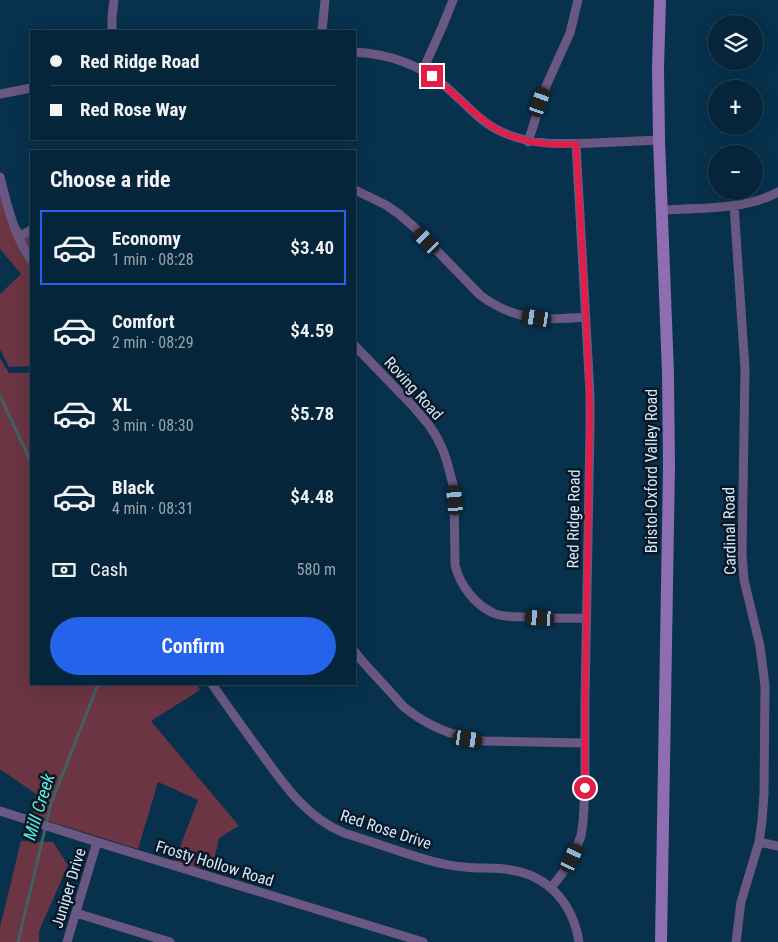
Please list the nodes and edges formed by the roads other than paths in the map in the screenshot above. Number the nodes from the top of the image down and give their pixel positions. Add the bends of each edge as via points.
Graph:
1 (114, 0) edge
2 (325, 0) edge
3 (453, 0) edge
4 (578, 0) edge
5 (660, 0) edge
6 (112, 30) edge
7 (322, 30) edge
8 (356, 52) edge
9 (423, 70) junction
10 (30, 88) edge
11 (0, 94) edge
12 (659, 140) junction
13 (528, 142) junction
14 (576, 144) junction
15 (0, 177) edge
16 (356, 190) edge
17 (778, 192) edge
18 (734, 205) junction
19 (661, 210) junction
20 (30, 231) edge
21 (19, 237) junction
22 (30, 258) edge
23 (586, 318) junction
24 (356, 347) edge
25 (586, 618) junction
26 (356, 653) edge
27 (213, 685) edge
28 (585, 743) junction
29 (0, 811) edge
30 (97, 842) junction
31 (759, 842) junction
32 (778, 846) edge
33 (551, 888) junction
34 (76, 912) junction
35 (67, 942) edge
36 (170, 942) edge
37 (423, 942) edge
38 (579, 942) edge
39 (661, 942) edge
40 (736, 942) edge

1 - 6 street
2 - 7 street
3 - 9 street
4 - 13 street via 570,33 546,86
5 - 12 main road, Bristol-Oxford Valley Road
8 - 9 street via 378,54
9 - 13 street via 486,122
10 - 11 street
12 - 14 street
12 - 19 main road, Bristol-Oxford Valley Road
13 - 14 street
14 - 23 street, Red Ridge Road
15 - 21 street
16 - 23 street via 399,214 491,304 506,312 537,318
17 - 18 street
18 - 19 street
18 - 31 street, Cardinal Road via 745,369 742,554 765,686 764,794
19 - 39 main road, Bristol-Oxford Valley Road via 669,467
20 - 21 street
21 - 22 street
23 - 25 street, Red Ridge Road via 590,429
24 - 25 street, Roving Road via 423,418 443,450 454,488 455,565 465,590 485,608 499,615
25 - 28 street, Red Ridge Road
26 - 28 street via 403,706 452,734 484,741
27 - 33 street, Red Rose Drive via 287,788 303,806 331,828 435,862 530,874
28 - 33 street, Red Ridge Road via 581,836 572,858
29 - 30 street, Frosty Hollow Road
30 - 34 street, Juniper Drive
30 - 37 street, Frosty Hollow Road
31 - 32 street
31 - 40 street, Cardinal Road via 741,902
33 - 38 street, Red Rose Drive via 565,904
34 - 35 street, Juniper Drive
34 - 36 street

